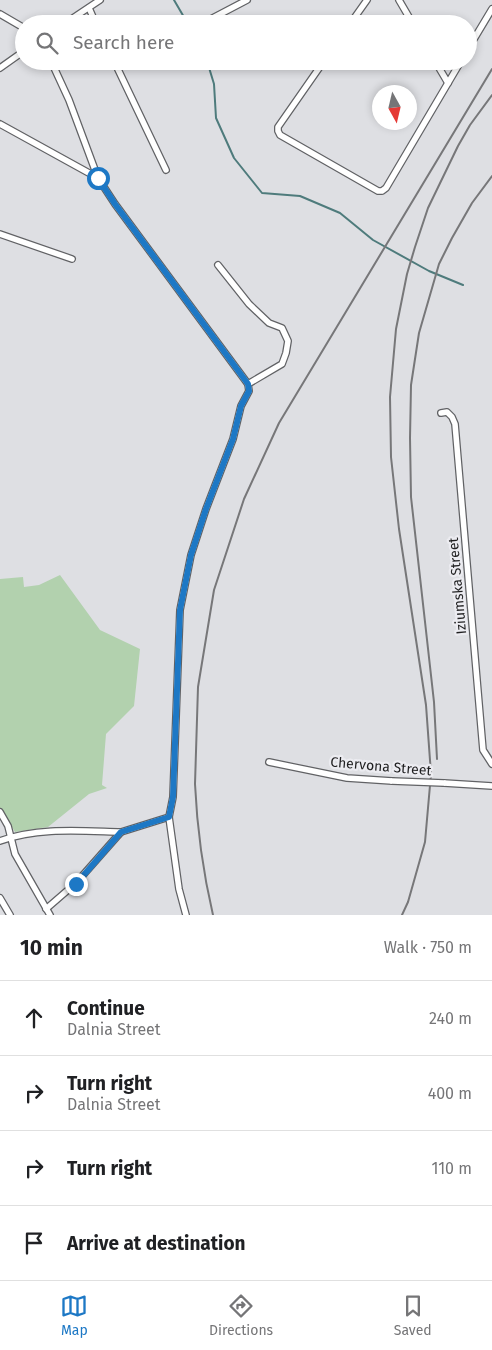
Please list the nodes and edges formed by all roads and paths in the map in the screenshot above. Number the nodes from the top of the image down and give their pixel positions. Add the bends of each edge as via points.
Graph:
1 (100, 0) edge
2 (247, 0) edge
3 (367, 0) edge
4 (399, 0) edge
5 (89, 8) junction
6 (492, 9) edge
7 (0, 14) edge
8 (78, 15) edge
9 (92, 15) edge
10 (219, 15) edge
11 (356, 15) edge
12 (408, 15) edge
13 (15, 23) edge
14 (477, 34) edge
15 (15, 57) edge
16 (0, 68) edge
17 (55, 70) edge
18 (118, 70) edge
19 (318, 70) edge
20 (441, 70) edge
21 (456, 70) edge
22 (448, 83) junction
23 (0, 124) edge
24 (166, 170) dead end
25 (98, 178) junction
26 (0, 234) edge
27 (72, 259) dead end
28 (218, 265) dead end
29 (248, 384) junction
30 (441, 413) dead end
31 (269, 762) dead end
32 (492, 764) edge
33 (492, 786) edge
34 (0, 812) edge
35 (169, 817) junction
36 (121, 832) junction
37 (11, 837) junction
38 (0, 841) edge
39 (0, 898) edge
40 (46, 908) junction
41 (10, 915) edge
42 (50, 915) edge
43 (186, 915) edge

1 - 5 street
2 - 10 street
3 - 11 street
4 - 12 street
5 - 8 street
5 - 9 street
6 - 14 street
7 - 13 street
15 - 16 street
17 - 25 street
18 - 24 street
19 - 22 street via 278,131 378,191 386,188
20 - 22 street
21 - 22 street
23 - 25 street
25 - 29 street
26 - 27 street
28 - 29 street via 249,304 269,323 282,328 288,341 282,364
29 - 35 street via 249,391 241,406 233,439 191,555 180,610 173,797
30 - 32 street, Iziumska Street via 447,412 455,424 483,750
31 - 33 street, Chervona Street, bridge via 347,778
34 - 37 street
35 - 36 street
35 - 43 street
36 - 37 street via 49,831
36 - 40 street via 76,884
37 - 38 street
37 - 40 street via 15,854
39 - 41 street
40 - 42 street

